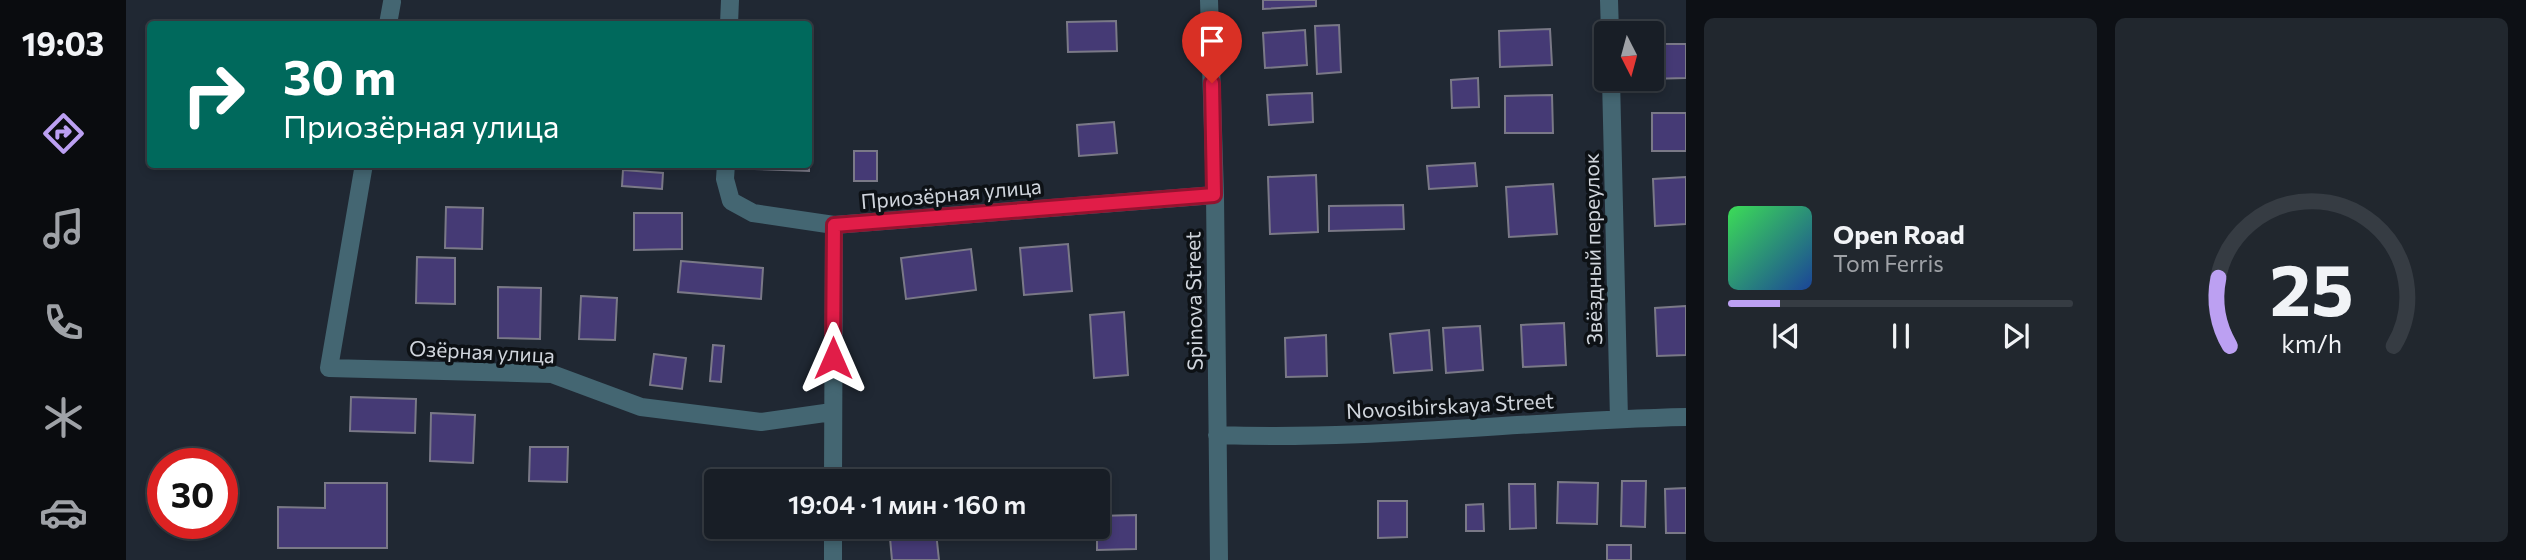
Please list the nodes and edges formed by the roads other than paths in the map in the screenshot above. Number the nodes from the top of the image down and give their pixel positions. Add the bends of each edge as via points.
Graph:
1 (730, 0) edge
2 (1209, 0) edge
3 (1609, 0) edge
4 (392, 2) dead end
5 (389, 21) edge
6 (729, 21) edge
7 (1610, 21) edge
8 (1611, 91) edge
9 (363, 168) edge
10 (726, 168) edge
11 (1214, 195) junction
12 (834, 225) junction
13 (832, 412) junction
14 (1686, 417) edge
15 (1619, 419) junction
16 (1217, 435) junction
17 (833, 469) edge
18 (833, 539) edge
19 (833, 560) edge
20 (1219, 560) edge

1 - 6 street
2 - 11 street, Spinova Street
3 - 7 street
4 - 5 street
8 - 15 street, Звёздный переулок
9 - 13 street, Озёрная улица via 329,368 552,374 641,407 761,422
10 - 12 street, Приозёрная улица via 731,201 753,213
11 - 12 street, Приозёрная улица
11 - 16 street, Spinova Street
12 - 13 street
13 - 17 street
14 - 15 street, Novosibirskaya Street
15 - 16 street, Novosibirskaya Street via 1283,438
16 - 20 street, Spinova Street
18 - 19 street

